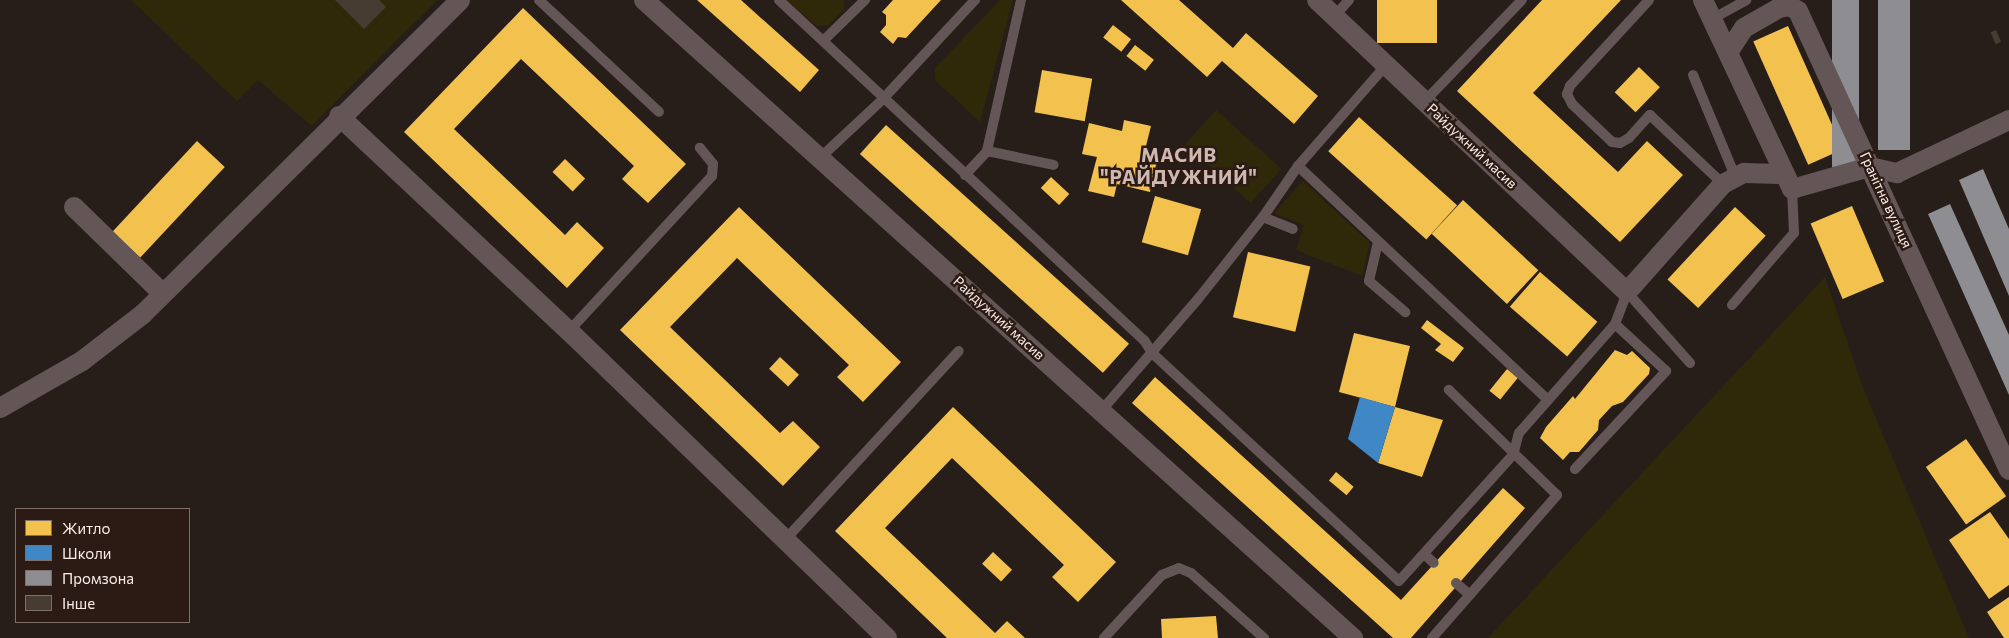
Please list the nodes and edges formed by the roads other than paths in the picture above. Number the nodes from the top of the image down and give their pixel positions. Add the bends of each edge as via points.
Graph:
1 (460, 0) edge
2 (539, 0) edge
3 (644, 0) edge
4 (779, 0) edge
5 (865, 0) edge
6 (975, 0) edge
7 (1021, 0) edge
8 (1317, 0) edge
9 (1349, 0) edge
10 (1522, 0) edge
11 (1649, 0) edge
12 (1703, 0) edge
13 (1746, 0) edge
14 (1334, 17) junction
15 (1714, 18) junction
16 (823, 41) junction
17 (1729, 52) junction
18 (1386, 65) junction
19 (1693, 75) dead end
20 (882, 100) junction
21 (1424, 101) junction
22 (659, 112) dead end
23 (339, 116) junction
24 (2009, 120) edge
25 (700, 148) dead end
26 (988, 151) junction
27 (821, 157) junction
28 (1054, 165) dead end
29 (1298, 166) junction
30 (1870, 167) junction
31 (965, 175) junction
32 (1729, 180) junction
33 (1788, 182) junction
34 (74, 207) dead end
35 (1263, 217) junction
36 (1294, 228) dead end
37 (1378, 242) junction
38 (1627, 292) junction
39 (163, 294) junction
40 (1732, 305) dead end
41 (1405, 312) dead end
42 (1615, 324) junction
43 (569, 331) junction
44 (959, 351) dead end
45 (1152, 353) junction
46 (1690, 363) dead end
47 (1449, 390) dead end
48 (1548, 400) junction
49 (0, 408) edge
50 (1101, 411) junction
51 (1513, 455) junction
52 (1576, 469) dead end
53 (2009, 470) edge
54 (784, 541) junction
55 (1424, 554) junction
56 (1434, 563) dead end
57 (1456, 583) dead end
58 (1470, 595) junction
59 (887, 638) edge
60 (1104, 638) edge
61 (1264, 638) edge
62 (1353, 638) edge
63 (1432, 638) edge

1 - 23 street
2 - 22 lane
3 - 27 street, Райдужний масив
4 - 16 lane
5 - 16 lane
6 - 20 lane
7 - 26 lane
8 - 14 street, Райдужний масив
9 - 14 lane
10 - 21 lane
11 - 32 lane via 1570,86 1567,94 1572,104 1612,142 1620,143 1629,138 1650,115
12 - 15 street
13 - 15 lane
14 - 18 street, Райдужний масив
15 - 17 street
16 - 20 lane
17 - 30 street, Гранітна вулиця via 1744,28 1779,8 1790,6 1798,10
17 - 33 street
18 - 21 street, Райдужний масив
18 - 29 lane
19 - 32 lane
20 - 27 lane
20 - 31 lane
21 - 38 street, Райдужний масив
23 - 39 street
23 - 43 street
24 - 30 street via 1896,172
25 - 43 lane via 712,164 712,176
26 - 28 lane
26 - 31 lane
27 - 50 street, Райдужний масив
29 - 35 lane
29 - 37 lane
30 - 33 street
30 - 53 street, Гранітна вулиця
31 - 45 lane via 1144,340
32 - 33 street
32 - 38 street
33 - 40 lane via 1794,233
34 - 39 street
35 - 36 lane
35 - 45 lane
37 - 41 lane via 1368,281
37 - 48 lane
38 - 42 lane
38 - 46 lane
39 - 49 street via 143,314 82,361
42 - 48 lane
42 - 52 lane via 1666,371
43 - 54 street
44 - 54 lane
45 - 50 lane
45 - 55 lane via 1400,581
47 - 51 lane
48 - 51 lane via 1519,433
50 - 62 street, Райдужний масив
51 - 55 lane
51 - 58 lane via 1557,496
54 - 59 street
55 - 56 lane
57 - 58 lane
58 - 63 lane
60 - 61 lane via 1162,575 1179,568 1191,573

